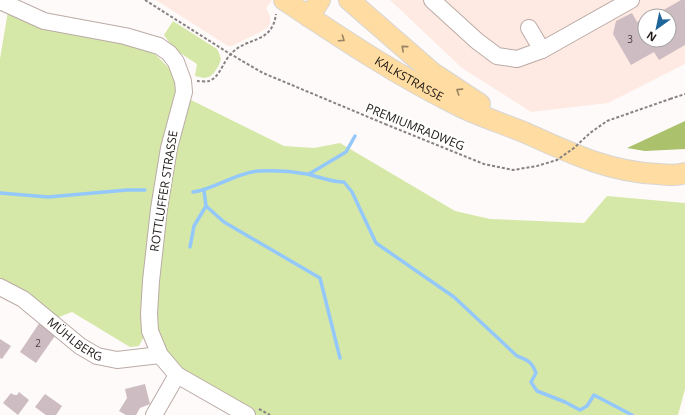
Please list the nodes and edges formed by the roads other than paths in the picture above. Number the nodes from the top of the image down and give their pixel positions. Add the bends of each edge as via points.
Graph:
1 (320, 0) edge
2 (349, 0) edge
3 (432, 0) edge
4 (631, 0) edge
5 (0, 1) edge
6 (280, 7) edge
7 (310, 17) junction
8 (529, 28) dead end
9 (542, 50) junction
10 (515, 128) junction
11 (685, 173) edge
12 (0, 287) edge
13 (160, 355) junction
14 (177, 375) junction
15 (252, 411) edge
16 (154, 415) edge

1 - 7 main road
10 -> 2 main road, KALKSTRASSE via 433,73
3 - 9 street via 497,56 517,59
4 - 9 street
5 - 13 street, ROTTLUFFER STRASSE via 44,21 125,36 159,46 176,62 184,92 168,148 159,209 149,314 150,331
6 - 7 main road, KALKSTRASSE
7 -> 10 main road, KALKSTRASSE via 408,79 462,108
8 - 9 street
10 - 11 main road, KALKSTRASSE via 590,161 622,171 647,174
12 - 13 street, MÜHLBERG via 23,299 80,346 97,356 118,360
13 - 14 street, ROTTLUFFER STRASSE
14 - 15 street, ROTTLUFFER STRASSE
14 - 16 street

